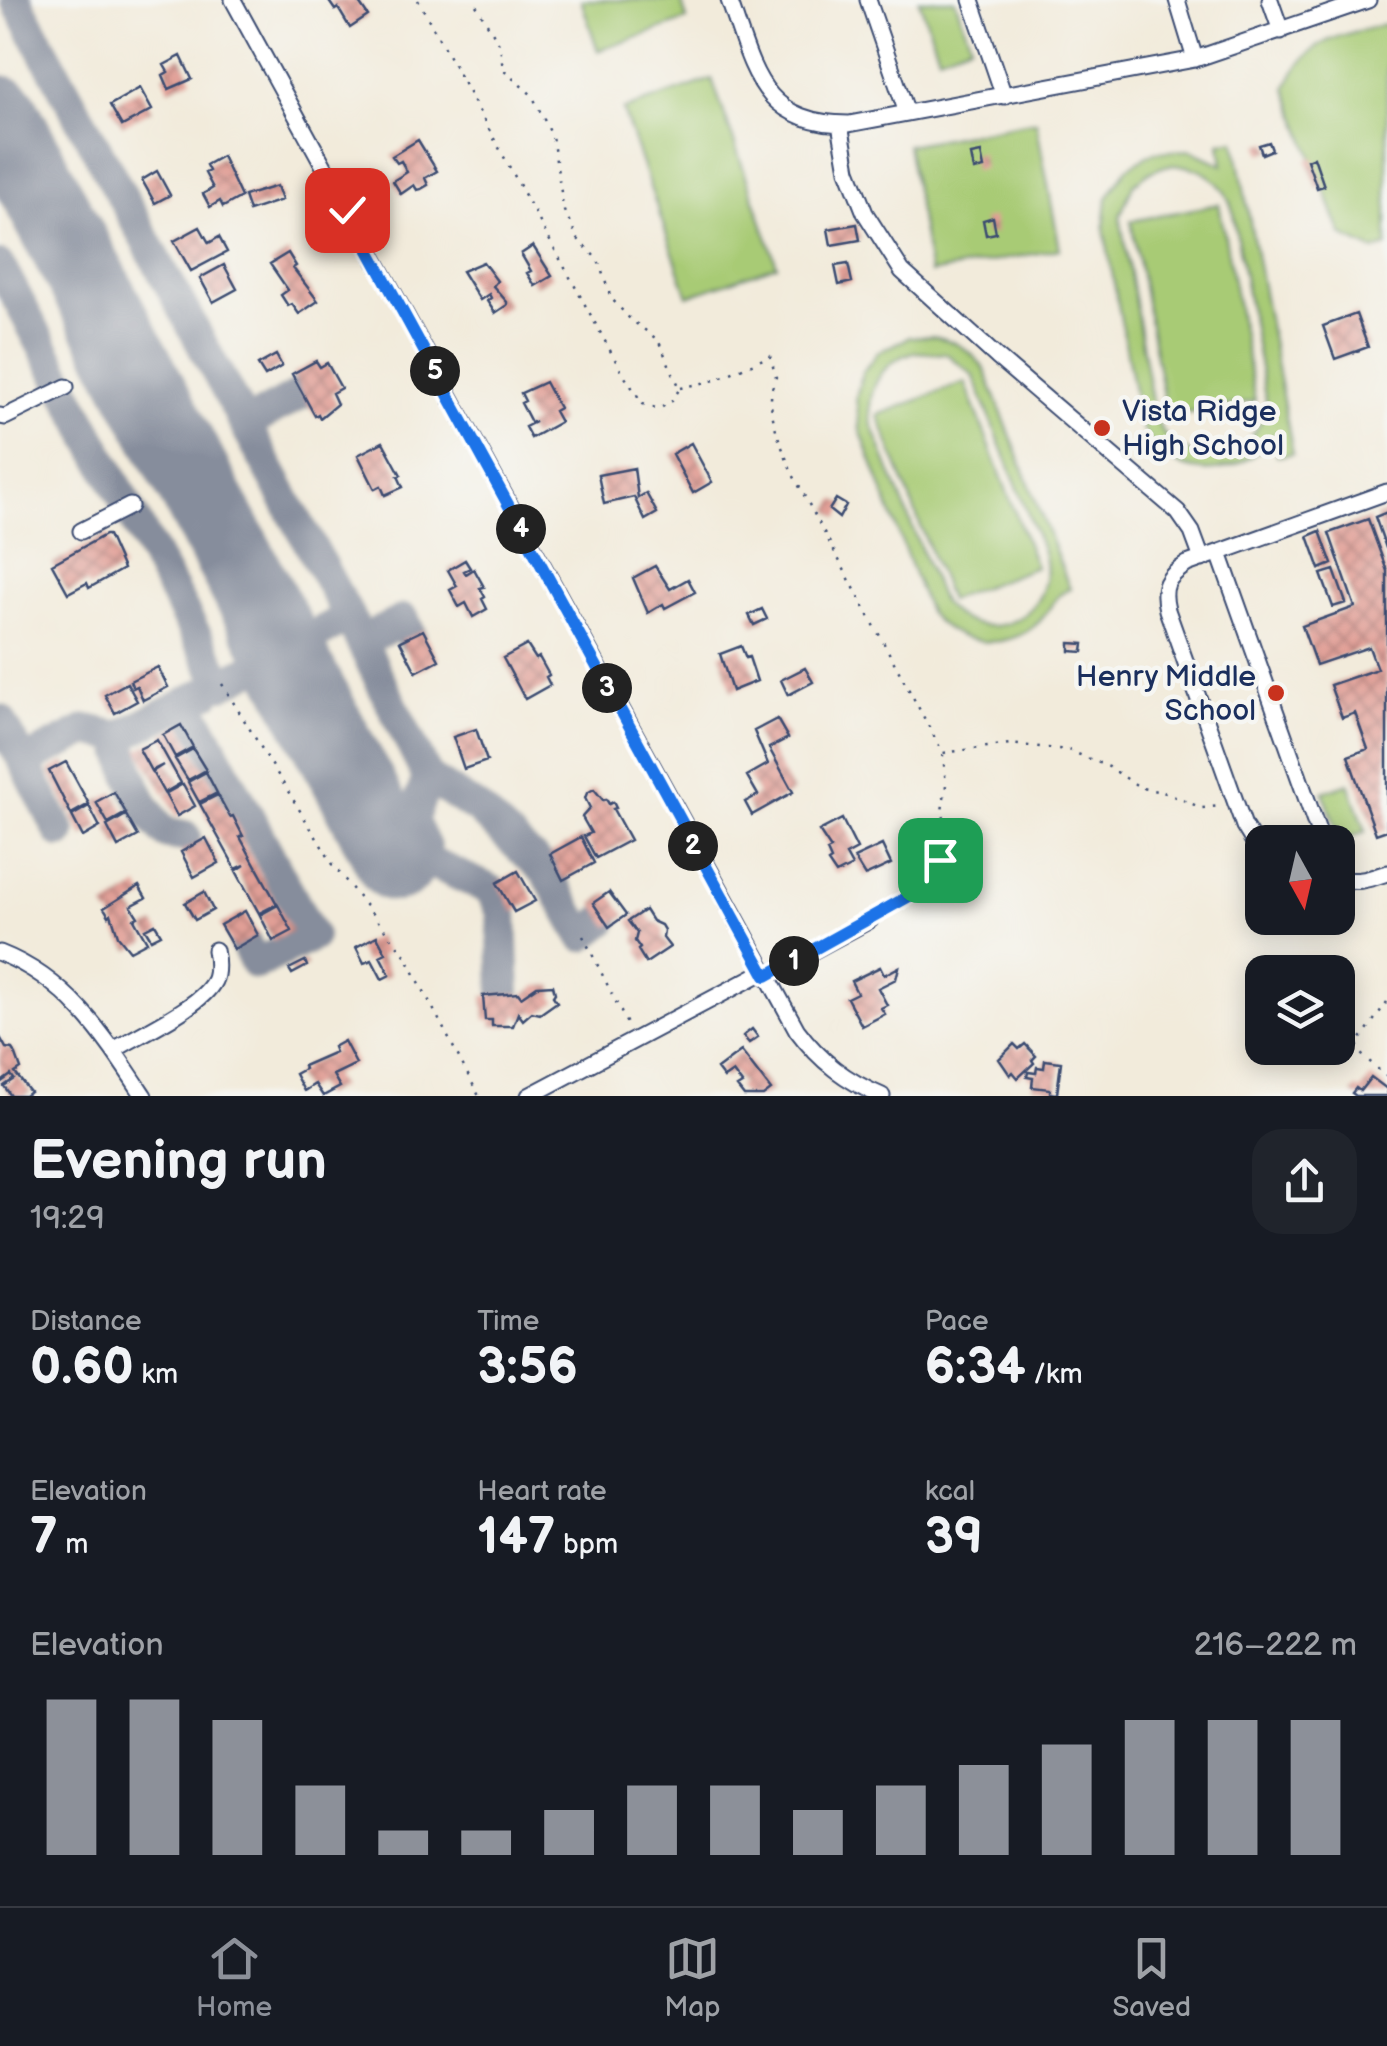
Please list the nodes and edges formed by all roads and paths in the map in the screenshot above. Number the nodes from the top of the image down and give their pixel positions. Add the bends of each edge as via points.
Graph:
1 (233, 0) edge
2 (418, 0) edge
3 (473, 0) edge
4 (729, 0) edge
5 (868, 0) edge
6 (971, 0) edge
7 (1177, 0) edge
8 (1270, 0) edge
9 (1368, 0) edge
10 (1281, 31) junction
11 (1195, 59) junction
12 (1004, 96) junction
13 (908, 113) junction
14 (840, 124) junction
15 (66, 386) dead end
16 (680, 388) junction
17 (0, 416) edge
18 (1387, 492) edge
19 (130, 506) dead end
20 (81, 531) dead end
21 (1218, 553) junction
22 (1202, 558) junction
23 (222, 684) dead end
24 (943, 753) junction
25 (1236, 803) junction
26 (1246, 825) edge
27 (1316, 825) edge
28 (1387, 873) edge
29 (1355, 880) edge
30 (870, 920) joint
31 (583, 936) dead end
32 (215, 950) dead end
33 (0, 952) edge
34 (764, 974) junction
35 (1387, 1002) edge
36 (634, 1038) junction
37 (114, 1050) junction
38 (1387, 1077) edge
39 (144, 1096) edge
40 (479, 1096) edge
41 (530, 1096) edge
42 (882, 1096) edge

1 - 34 street
2 - 16 path via 643,404 659,409
3 - 16 path via 500,45 503,70 532,95 552,136 564,211 578,239 598,260 611,298 658,340
4 - 14 street via 766,93 792,114
5 - 13 street
6 - 12 street
7 - 11 street
8 - 10 street
9 - 10 street
10 - 11 street
11 - 12 street
12 - 13 street
13 - 14 street
14 - 22 street via 865,213 902,271 1178,512
15 - 17 street
16 - 24 path via 770,356 776,377 769,391 791,471
18 - 21 street
19 - 20 street
21 - 22 street
21 - 27 street
22 - 25 street via 1170,574 1163,595
23 - 40 path via 324,852 406,955
24 - 25 path via 1010,744 1068,750 1141,788 1202,808
24 - 30 path via 942,811 951,844 934,875
25 - 26 street
28 - 29 street
30 - 34 street
31 - 36 path
32 - 37 street via 214,981 194,1001
33 - 37 street via 65,992
34 - 36 street
34 - 42 street via 825,1064
35 - 38 path via 1358,1044
36 - 41 street
37 - 39 street

